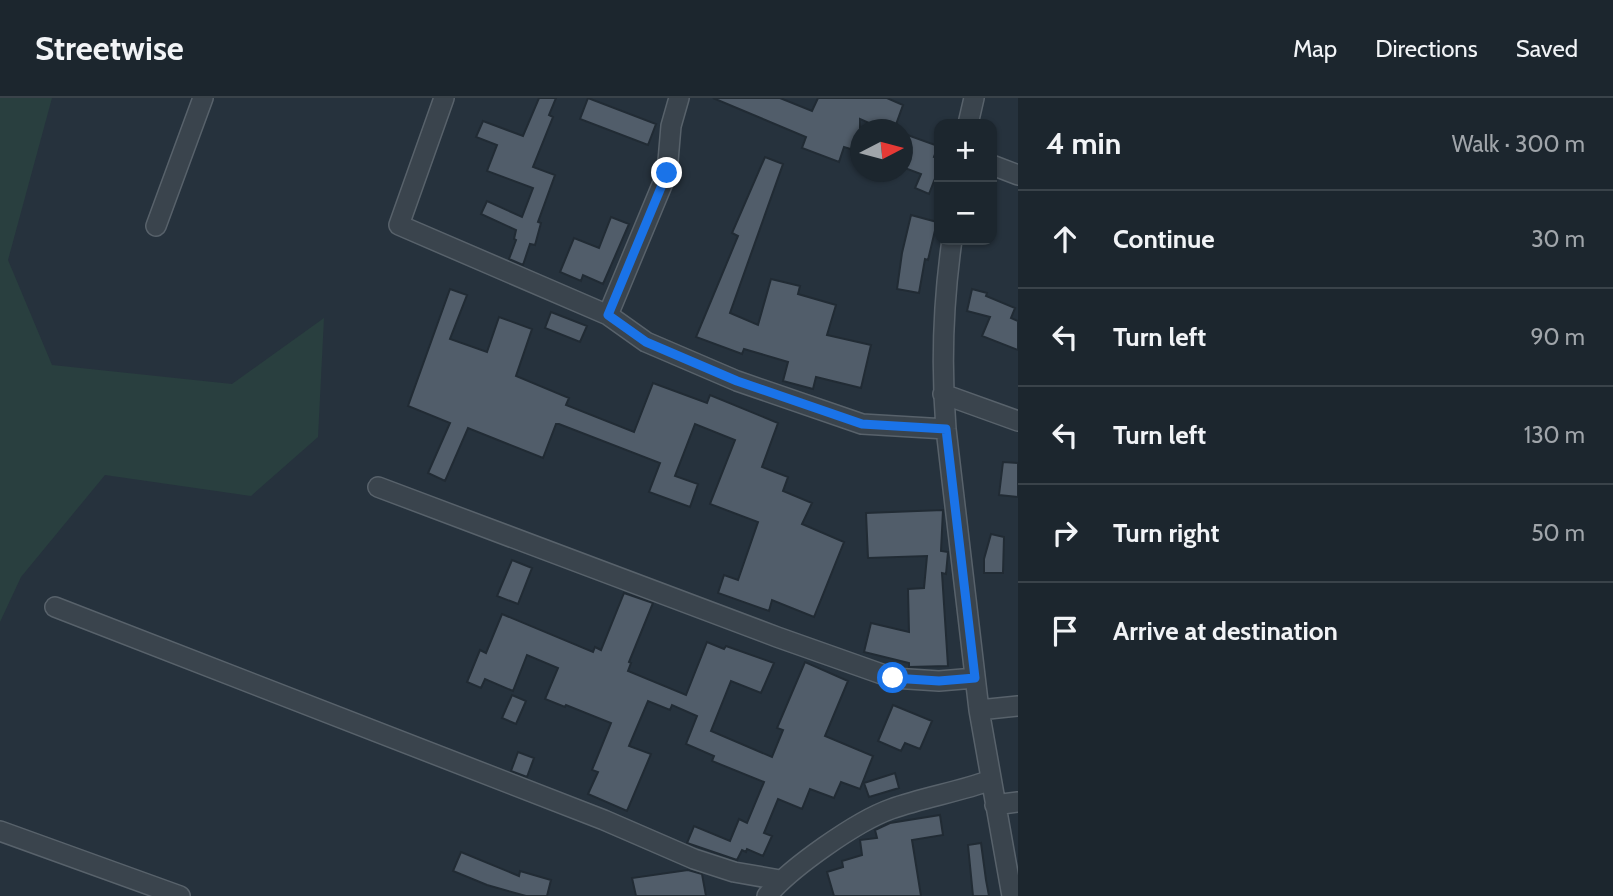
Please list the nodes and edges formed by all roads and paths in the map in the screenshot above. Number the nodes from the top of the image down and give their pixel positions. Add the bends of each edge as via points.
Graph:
1 (203, 98) edge
2 (444, 98) edge
3 (679, 98) edge
4 (974, 98) edge
5 (969, 119) edge
6 (997, 167) edge
7 (1018, 175) edge
8 (156, 226) dead end
9 (952, 245) edge
10 (608, 315) junction
11 (943, 394) junction
12 (1018, 421) edge
13 (946, 429) junction
14 (378, 487) dead end
15 (55, 607) dead end
16 (975, 678) junction
17 (1018, 706) edge
18 (979, 710) junction
19 (991, 780) junction
20 (1018, 802) edge
21 (995, 805) junction
22 (0, 831) edge
23 (780, 880) junction
24 (180, 896) edge
25 (767, 896) edge
26 (1012, 896) edge

1 - 8 street
2 - 10 street via 399,225
3 - 10 street via 667,173
4 - 5 street
6 - 7 street
9 - 11 street via 944,315
10 - 13 street via 646,342 737,381 862,424
11 - 12 street
11 - 13 street
13 - 16 street
14 - 16 street via 893,678
15 - 23 street via 694,859
16 - 18 street
17 - 18 street
18 - 19 street
19 - 21 street
19 - 23 street via 890,809 858,825
20 - 21 street
21 - 26 street
22 - 24 street
23 - 25 street

